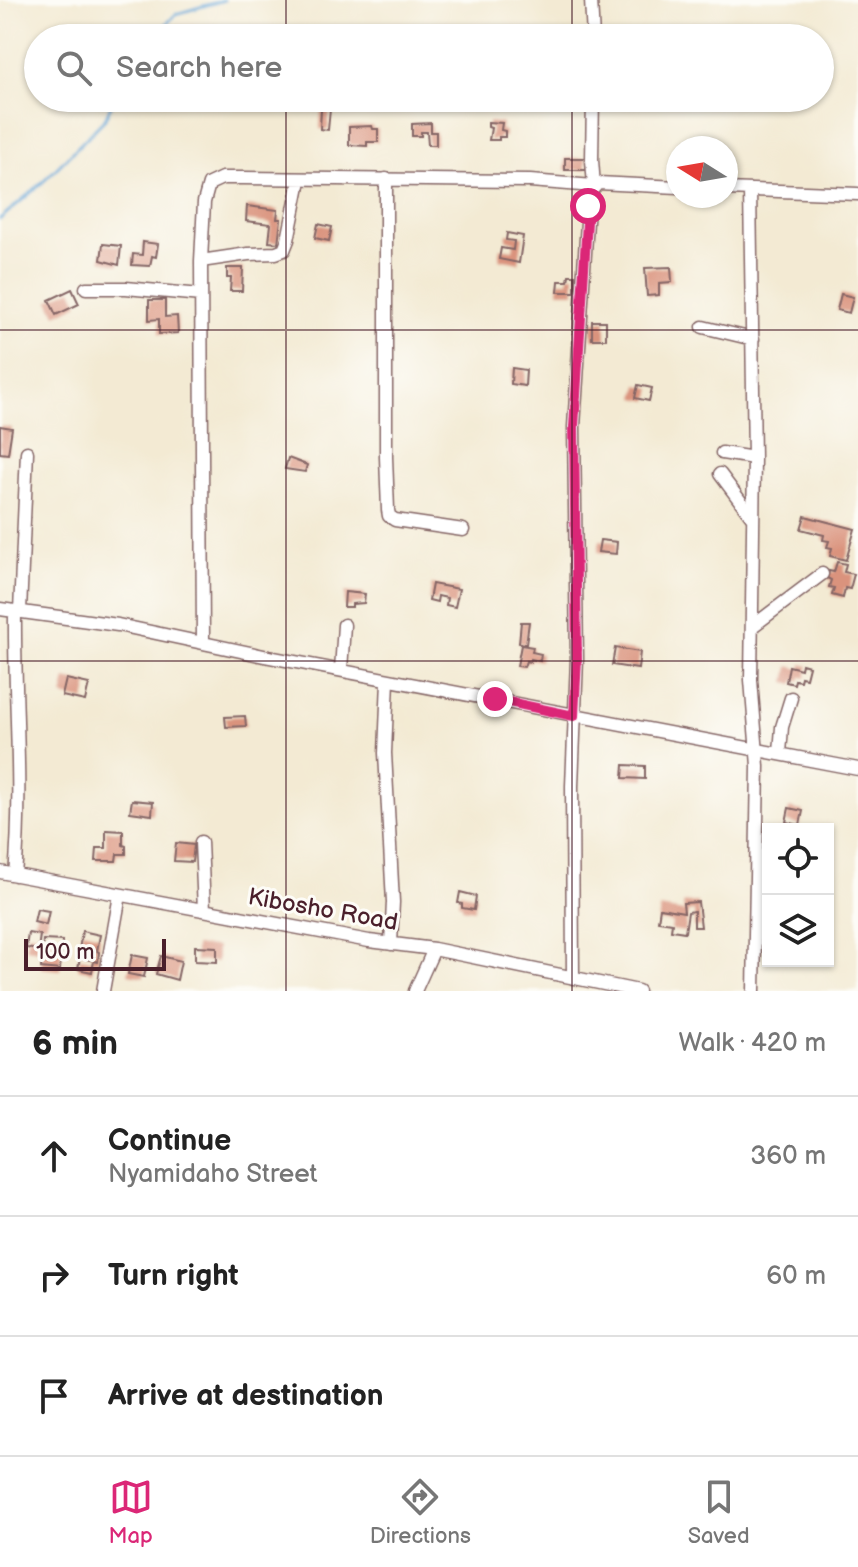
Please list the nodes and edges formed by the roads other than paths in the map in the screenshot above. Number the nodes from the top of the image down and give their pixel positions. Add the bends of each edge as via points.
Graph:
1 (591, 0) edge
2 (592, 24) edge
3 (593, 112) edge
4 (386, 179) junction
5 (300, 180) junction
6 (594, 186) junction
7 (666, 186) edge
8 (738, 190) edge
9 (750, 190) junction
10 (858, 194) edge
11 (201, 261) junction
12 (86, 288) dead end
13 (201, 295) junction
14 (703, 327) dead end
15 (753, 339) junction
16 (27, 452) dead end
17 (722, 453) dead end
18 (754, 458) junction
19 (720, 474) dead end
20 (753, 518) junction
21 (463, 530) dead end
22 (822, 574) dead end
23 (0, 609) edge
24 (17, 611) junction
25 (344, 625) dead end
26 (753, 626) junction
27 (203, 643) junction
28 (341, 670) junction
29 (388, 680) junction
30 (791, 698) dead end
31 (574, 716) junction
32 (756, 748) junction
33 (780, 753) junction
34 (858, 769) edge
35 (201, 842) dead end
36 (0, 872) edge
37 (15, 875) junction
38 (120, 895) junction
39 (204, 910) junction
40 (391, 944) junction
41 (434, 949) junction
42 (573, 978) junction
43 (103, 991) edge
44 (415, 991) edge
45 (638, 991) edge
46 (754, 991) edge

1 - 2 street
3 - 6 street
4 - 5 street
4 - 6 street
4 - 21 street via 389,516
5 - 11 street via 284,250
5 - 11 street via 222,178 209,184
6 - 7 street
6 - 31 street via 584,241 574,427
8 - 9 street
9 - 10 street
9 - 15 street
11 - 13 street
12 - 13 street
13 - 27 street
14 - 15 street
15 - 18 street
16 - 24 street
17 - 18 street
18 - 20 street
19 - 20 street
20 - 26 street
22 - 26 street
23 - 24 street
24 - 27 street
24 - 37 street
25 - 28 street
26 - 32 street
27 - 28 street
28 - 29 street
29 - 31 street
29 - 40 street
30 - 33 street
31 - 32 street
31 - 42 street
32 - 33 street
32 - 46 street
33 - 34 street
35 - 39 street
36 - 37 street, Kibosho Road
37 - 38 street, Kibosho Road
38 - 39 street, Kibosho Road
38 - 43 street
39 - 40 street, Kibosho Road
40 - 41 street, Kibosho Road
41 - 42 street, Kibosho Road
41 - 44 street
42 - 45 street, Kibosho Road

